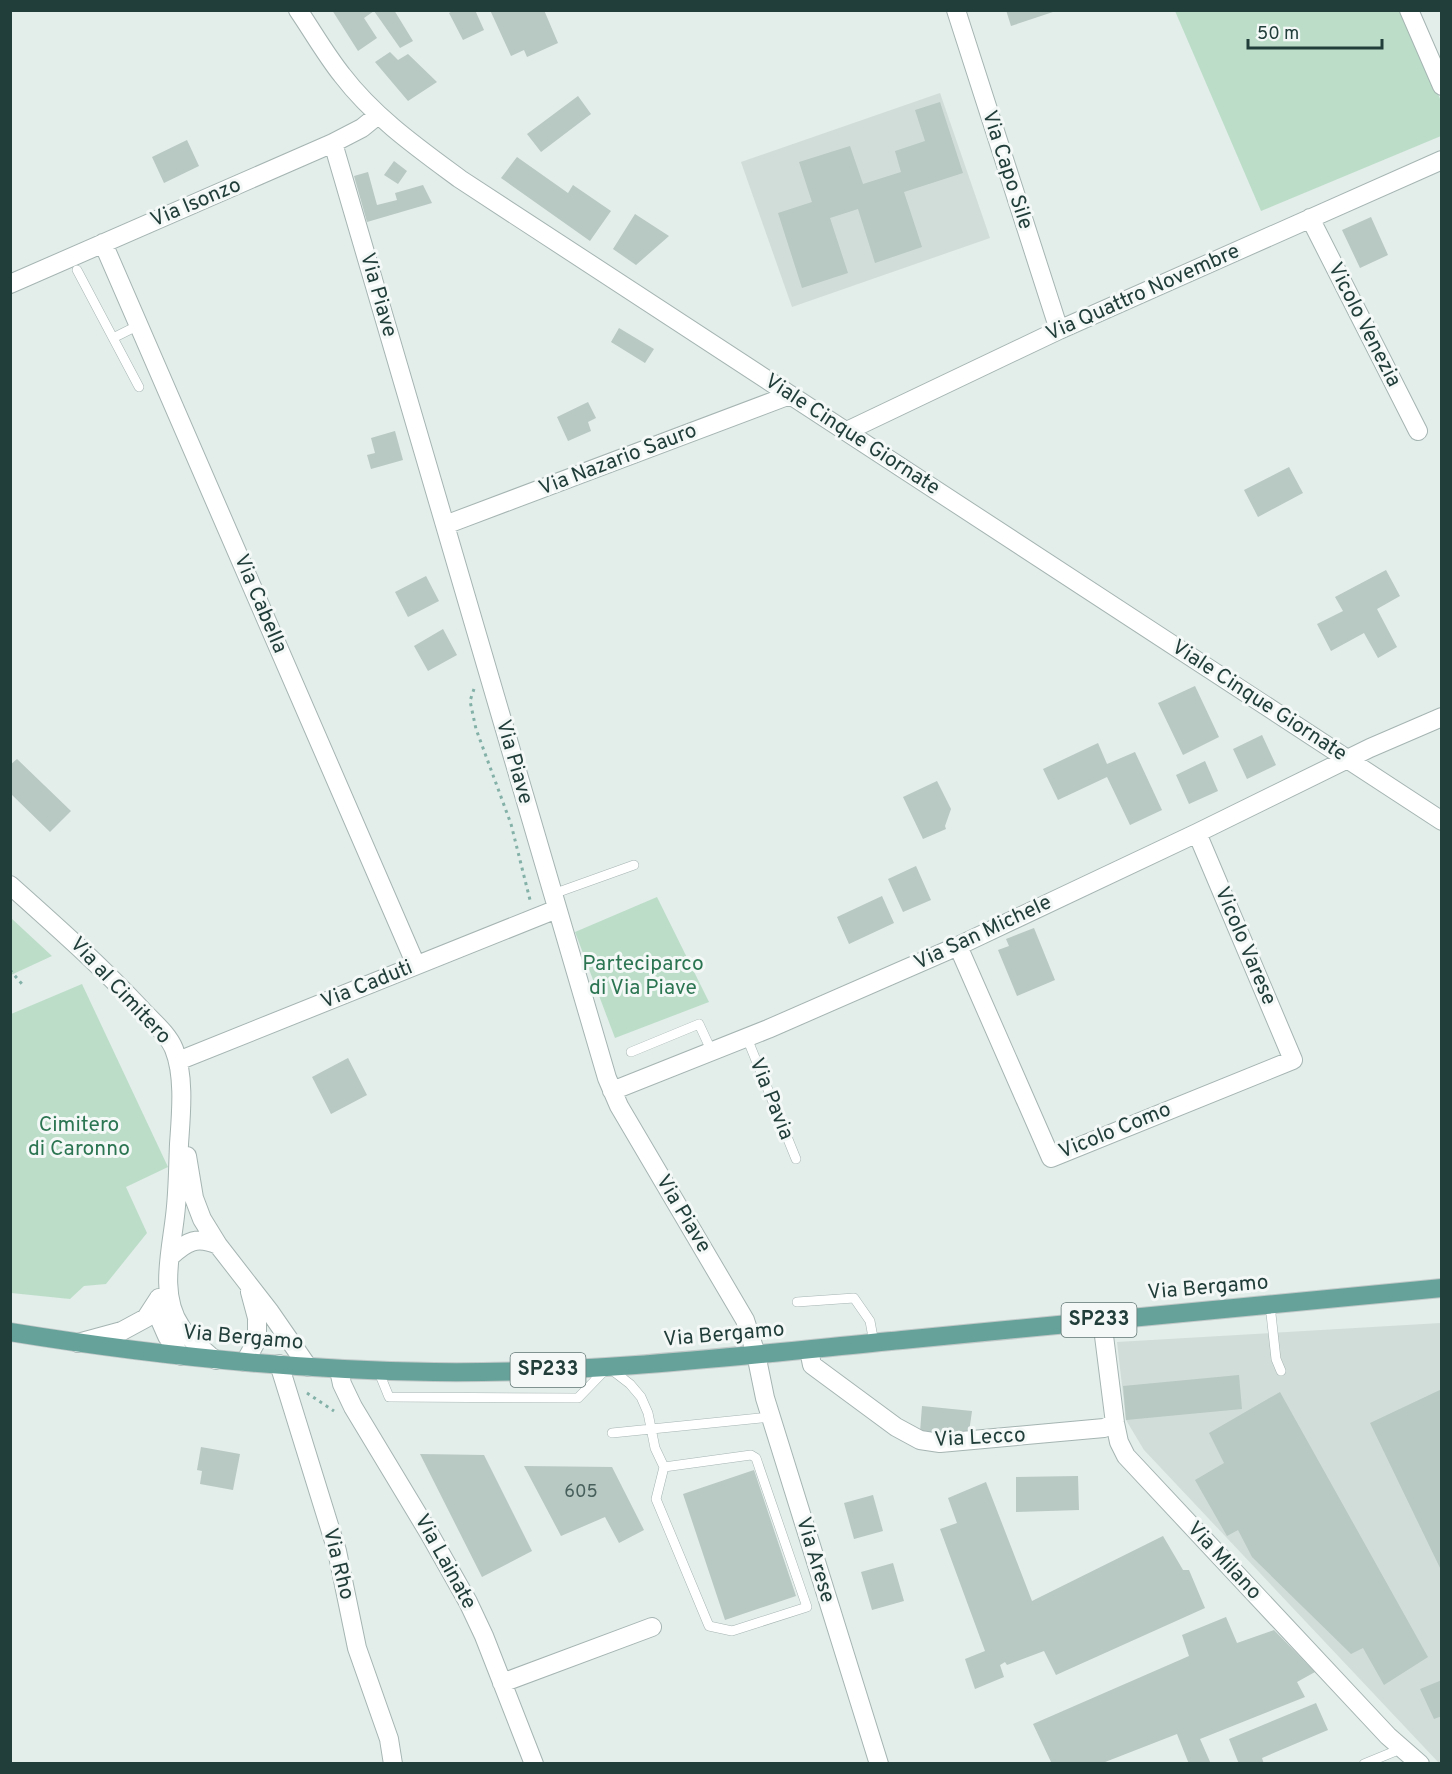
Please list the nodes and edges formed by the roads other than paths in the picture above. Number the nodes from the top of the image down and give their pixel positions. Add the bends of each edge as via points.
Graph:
1 (298, 10) edge
2 (956, 10) edge
3 (1409, 10) edge
4 (1442, 86) edge
5 (378, 115) junction
6 (333, 143) junction
7 (1442, 160) edge
8 (1310, 219) junction
9 (104, 243) junction
10 (78, 270) dead end
11 (10, 284) edge
12 (139, 326) junction
13 (1059, 330) junction
14 (113, 338) junction
15 (139, 387) dead end
16 (790, 395) junction
17 (847, 431) junction
18 (1418, 431) dead end
19 (445, 525) junction
20 (1442, 717) edge
21 (1348, 760) junction
22 (1442, 821) edge
23 (1197, 833) junction
24 (634, 866) dead end
25 (10, 885) edge
26 (555, 901) junction
27 (958, 946) junction
28 (416, 965) junction
29 (747, 1038) junction
30 (631, 1052) dead end
31 (712, 1052) junction
32 (1293, 1060) joint
33 (178, 1061) junction
34 (612, 1091) junction
35 (180, 1121) junction
36 (796, 1159) dead end
37 (218, 1245) junction
38 (171, 1256) junction
39 (168, 1274) junction
40 (248, 1285) junction
41 (1442, 1288) edge
42 (1422, 1290) junction
43 (159, 1298) junction
44 (1442, 1298) edge
45 (796, 1302) dead end
46 (1270, 1305) junction
47 (1102, 1320) junction
48 (10, 1332) edge
49 (76, 1343) junction
50 (874, 1343) junction
51 (809, 1350) junction
52 (756, 1354) junction
53 (180, 1356) junction
54 (216, 1359) junction
55 (245, 1362) junction
56 (279, 1364) junction
57 (308, 1367) junction
58 (608, 1367) junction
59 (339, 1370) junction
60 (378, 1370) junction
61 (1281, 1371) dead end
62 (770, 1417) junction
63 (1114, 1423) junction
64 (651, 1429) junction
65 (612, 1433) dead end
66 (664, 1467) junction
67 (652, 1627) dead end
68 (502, 1683) junction
69 (1403, 1748) junction
70 (393, 1764) edge
71 (534, 1764) edge
72 (879, 1764) edge
73 (1364, 1764) edge
74 (1420, 1764) edge

1 - 5 street, Viale Cinque Giornate via 343,76
2 - 13 street, Via Capo Sile
3 - 4 street
5 - 6 street, Via Isonzo
5 - 16 street, Viale Cinque Giornate via 460,179
6 - 9 street, Via Isonzo
6 - 19 street, Via Piave
7 - 8 street, Via Quattro Novembre
8 - 13 street, Via Quattro Novembre
8 - 18 street, Vicolo Venezia
9 - 11 street, Via Isonzo
9 - 12 street, Via Cabella
10 - 14 lane
12 - 14 lane
12 - 28 street, Via Cabella
13 - 17 street, Via Quattro Novembre
14 - 15 lane
16 - 17 street, Viale Cinque Giornate
16 - 19 street, Via Nazario Sauro
17 - 21 street, Viale Cinque Giornate
19 - 26 street, Via Piave
20 - 21 street, Via San Michele
21 - 22 street, Viale Cinque Giornate
21 - 23 street, Via San Michele
23 - 27 street, Via San Michele
23 - 32 street, Vicolo Varese
24 - 26 lane
25 - 33 street, Via al Cimitero via 128,994 164,1034
26 - 28 street, Via Caduti
26 - 34 street, Via Piave
27 - 29 street, Via San Michele
27 - 32 street, Vicolo Como via 1051,1158
28 - 33 street, Via Caduti
29 - 31 street, Via San Michele
29 - 36 lane, Via Pavia
30 - 31 lane via 699,1024
31 - 34 street, Via San Michele
33 - 35 street, Via al Cimitero
34 - 52 street, Via Piave via 745,1320
35 - 37 street via 194,1197
35 - 38 street
37 - 38 street via 204,1240 185,1244
37 - 40 street
38 - 39 street
39 - 43 street
39 - 54 street via 170,1297 180,1327
40 - 55 street via 258,1330
40 - 57 street
41 - 42 main road, Via Bergamo / SP233
42 - 44 lane
42 - 46 main road, Via Bergamo / SP233
43 - 49 street via 146,1318 122,1331
43 - 53 street via 156,1311
45 - 50 lane via 854,1298 870,1321
46 - 47 main road, Via Bergamo / SP233
46 - 61 lane
47 - 50 main road, Via Bergamo / SP233
47 - 63 street, Via Milano
48 - 49 main road, Via Bergamo / SP233
49 - 53 main road, Via Bergamo / SP233
50 - 51 main road, Via Bergamo / SP233
51 - 52 main road, Via Bergamo / SP233
51 - 63 street, Via Lecco via 812,1365 896,1427 920,1440 940,1443 1104,1428
52 - 58 main road, Via Bergamo / SP233
52 - 62 street, Via Arese
53 - 54 main road, Via Bergamo / SP233
54 - 55 main road, Via Bergamo / SP233
55 - 56 main road, Via Bergamo / SP233
56 - 57 main road, Via Bergamo / SP233
56 - 70 street, Via Rho via 337,1551 357,1648 389,1739
57 - 59 main road, Via Bergamo / SP233
58 - 60 main road, Via Bergamo / SP233
58 - 60 lane via 578,1398 389,1397
58 - 64 lane via 641,1397
59 - 60 main road, Via Bergamo / SP233
59 - 68 street, Via Lainate via 350,1401 468,1602
62 - 64 lane
62 - 72 street, Via Arese
63 - 69 street, Via Milano via 1126,1456
64 - 65 lane
64 - 66 lane
66 - 66 lane via 751,1455 756,1458 807,1607 732,1631 709,1626 656,1499
67 - 68 street
68 - 71 street, Via Lainate
69 - 73 lane
69 - 74 street, Via Milano

